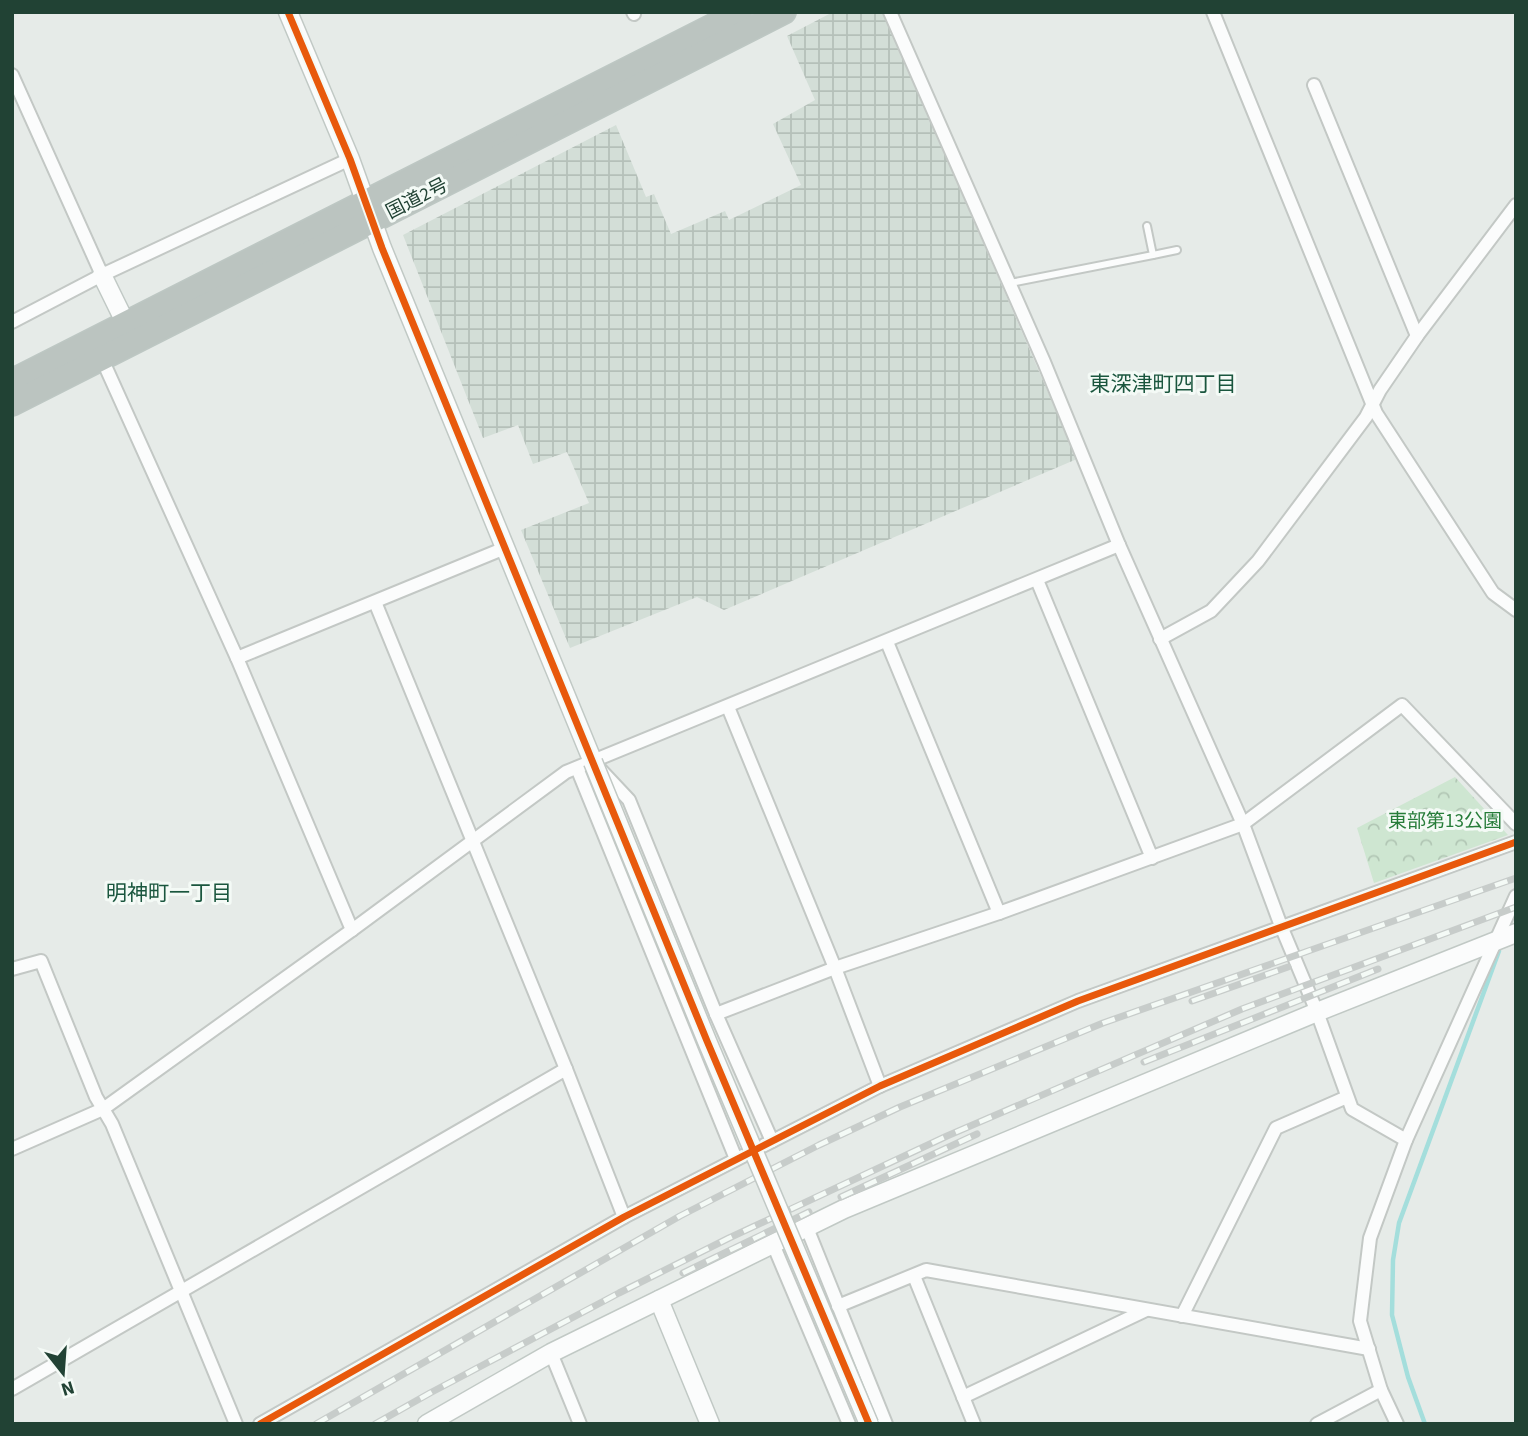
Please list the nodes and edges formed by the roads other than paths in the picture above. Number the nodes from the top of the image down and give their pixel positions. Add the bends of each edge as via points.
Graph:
1 (288, 12) edge
2 (740, 12) edge
3 (784, 12) edge
4 (890, 12) edge
5 (1213, 12) edge
6 (12, 75) edge
7 (1314, 85) dead end
8 (349, 159) junction
9 (1516, 205) edge
10 (369, 212) junction
11 (1147, 226) dead end
12 (1177, 250) dead end
13 (1153, 254) junction
14 (102, 275) junction
15 (1010, 283) junction
16 (12, 322) edge
17 (126, 324) junction
18 (1417, 336) junction
19 (102, 359) junction
20 (12, 381) edge
21 (1372, 403) junction
22 (12, 404) edge
23 (1119, 545) junction
24 (505, 548) junction
25 (1037, 580) junction
26 (375, 603) junction
27 (1516, 610) edge
28 (1160, 639) junction
29 (887, 642) junction
30 (237, 658) junction
31 (728, 707) junction
32 (585, 765) junction
33 (1243, 824) junction
34 (1516, 824) edge
35 (472, 840) junction
36 (1516, 842) edge
37 (1152, 858) junction
38 (1516, 896) edge
39 (999, 913) junction
40 (1281, 926) junction
41 (352, 930) junction
42 (1516, 933) edge
43 (1496, 939) junction
44 (835, 968) junction
45 (12, 969) edge
46 (1317, 1012) junction
47 (716, 1014) junction
48 (566, 1069) junction
49 (880, 1086) junction
50 (1348, 1097) junction
51 (103, 1108) junction
52 (1406, 1140) junction
53 (772, 1141) junction
54 (12, 1149) edge
55 (737, 1159) junction
56 (624, 1217) junction
57 (807, 1228) junction
58 (774, 1244) junction
59 (914, 1276) junction
60 (181, 1290) junction
61 (659, 1300) junction
62 (838, 1306) junction
63 (1147, 1310) junction
64 (1182, 1316) junction
65 (1369, 1349) junction
66 (551, 1353) junction
67 (12, 1389) edge
68 (1381, 1390) junction
69 (963, 1397) junction
70 (236, 1424) edge
71 (260, 1424) edge
72 (427, 1424) edge
73 (580, 1424) edge
74 (710, 1424) edge
75 (849, 1424) edge
76 (869, 1424) edge
77 (886, 1424) edge
78 (974, 1424) edge
79 (1317, 1424) edge
80 (1397, 1424) edge

1 - 8 street
2 - 10 highway, 国道2号
3 - 10 highway, 国道2号
4 - 15 street
5 - 21 street
6 - 14 street
7 - 18 street
8 - 10 street
8 - 14 street
9 - 18 street
10 - 17 highway, 国道2号
10 - 19 highway, 国道2号
10 - 24 street
11 - 13 lane
12 - 13 lane
13 - 15 lane
14 - 16 street
14 - 17 street
15 - 23 street
17 - 20 highway, 国道2号
18 - 21 street
19 - 22 highway, 国道2号
19 - 30 street
21 - 27 street via 1493,593
21 - 28 street via 1258,561 1211,611
23 - 25 street
23 - 28 street
24 - 26 street
24 - 32 street
25 - 29 street
25 - 37 street
26 - 30 street
26 - 35 street
28 - 33 street
29 - 31 street
29 - 39 street
30 - 41 street
31 - 32 street
31 - 44 street
32 - 35 street via 566,772
32 - 47 street via 629,800
32 - 55 street
32 - 76 street, bridge
33 - 34 street via 1402,705
33 - 37 street
33 - 40 street
35 - 41 street
35 - 48 street
36 - 40 street
37 - 39 street
38 - 43 street
39 - 44 street
40 - 46 street
40 - 49 street via 1079,1001
41 - 51 street
42 - 43 street
43 - 46 street
43 - 52 street
44 - 47 street
44 - 49 street
45 - 51 street via 41,961
46 - 50 street
46 - 57 street via 857,1203
47 - 53 street
48 - 56 street
48 - 60 street
49 - 53 street
50 - 52 street via 1352,1109
50 - 64 street via 1276,1128
51 - 54 street
51 - 60 street
52 - 65 street via 1370,1238 1360,1321
53 - 55 street
55 - 56 street
56 - 71 street
57 - 58 street
57 - 62 street
58 - 61 street
58 - 75 street
59 - 62 street
59 - 63 street via 926,1270
59 - 69 street
60 - 67 street
60 - 70 street
61 - 66 street
61 - 74 street
62 - 77 street
63 - 64 street
63 - 69 street
64 - 65 street
65 - 68 street
66 - 72 street
66 - 73 street
68 - 79 street
68 - 80 street
69 - 78 street

